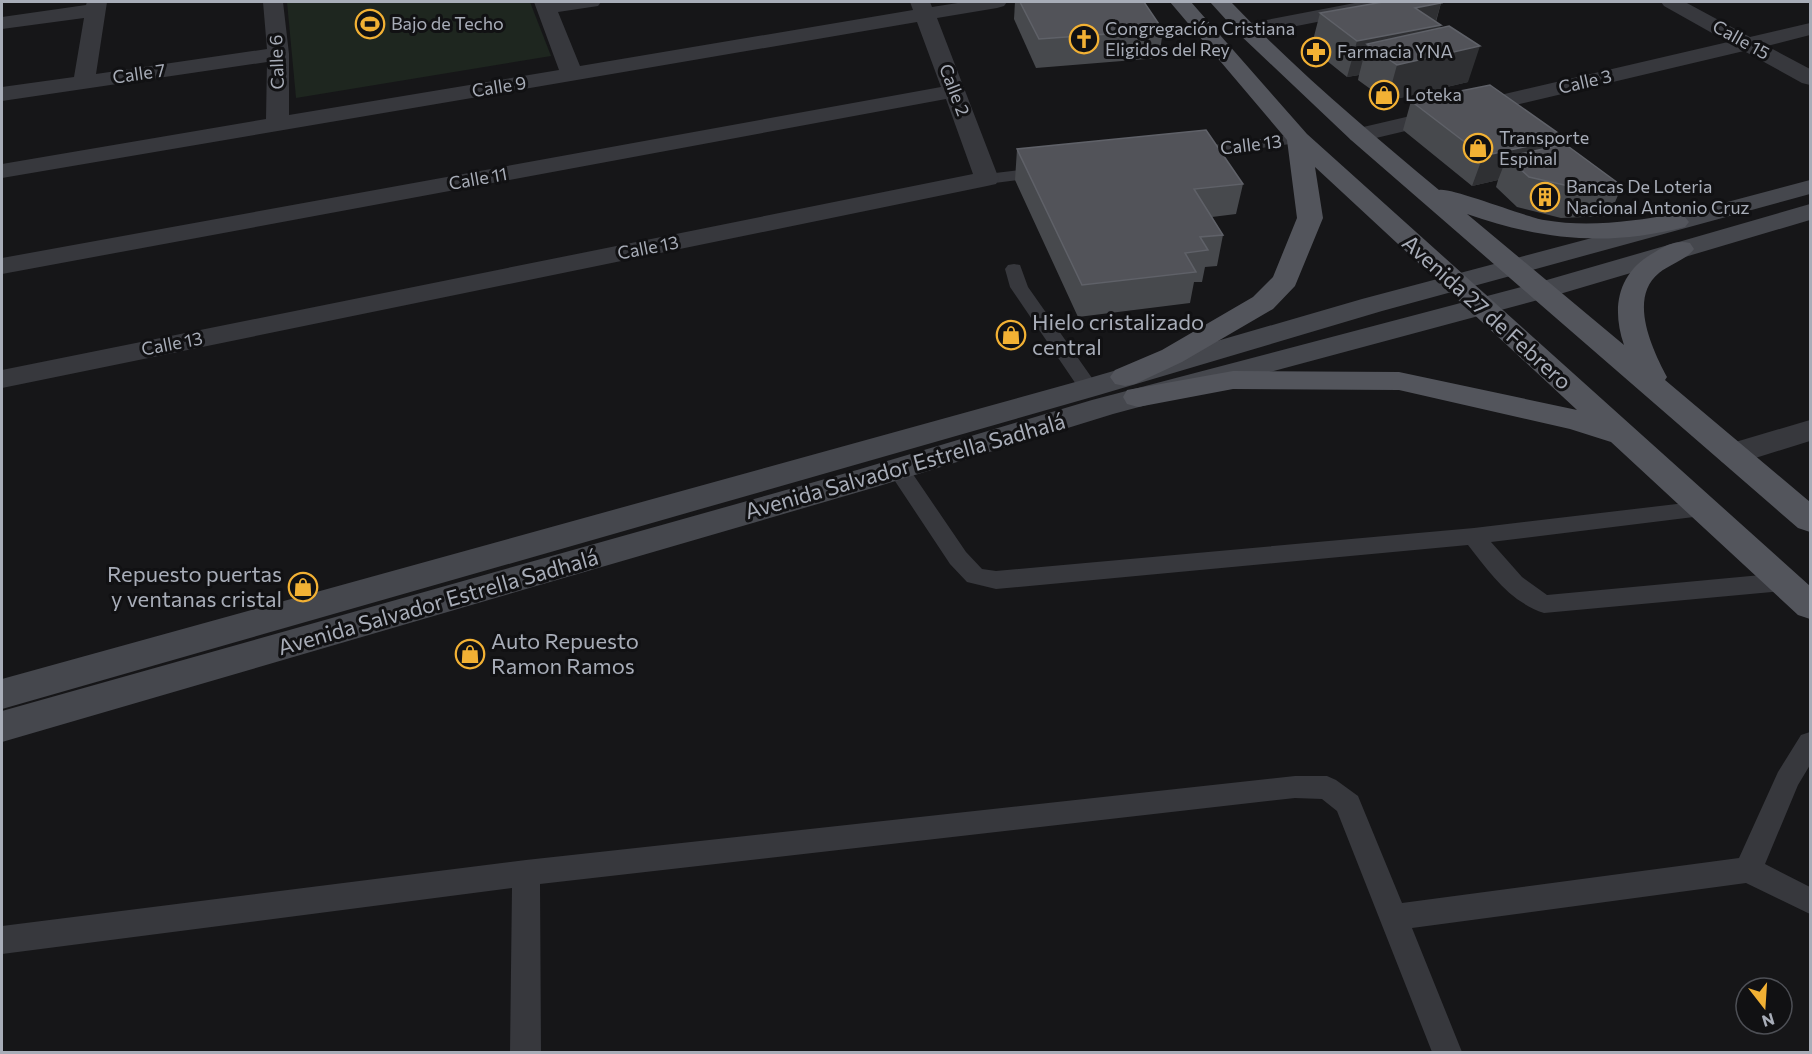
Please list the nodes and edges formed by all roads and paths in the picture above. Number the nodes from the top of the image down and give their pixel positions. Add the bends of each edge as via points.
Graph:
1 (273, 2) edge
2 (591, 2) edge
3 (997, 2) edge
4 (1180, 2) edge
5 (1220, 2) edge
6 (1388, 2) edge
7 (1671, 2) edge
8 (545, 5) edge
9 (97, 6) edge
10 (921, 8) edge
11 (2, 23) edge
12 (1810, 29) edge
13 (1246, 30) junction
14 (1748, 44) junction
15 (278, 54) junction
16 (572, 75) junction
17 (1810, 78) edge
18 (84, 82) junction
19 (955, 91) junction
20 (2, 94) edge
21 (278, 124) junction
22 (1359, 135) junction
23 (1299, 139) junction
24 (1172, 156) edge
25 (1056, 170) edge
26 (2, 171) edge
27 (987, 179) junction
28 (1421, 186) junction
29 (1810, 187) edge
30 (1810, 212) edge
31 (1679, 236) junction
32 (2, 266) edge
33 (1513, 266) junction
34 (1014, 269) dead end
35 (1454, 282) junction
36 (1543, 290) junction
37 (1481, 307) junction
38 (2, 379) edge
39 (1131, 387) junction
40 (1657, 387) junction
41 (1089, 388) junction
42 (1810, 430) edge
43 (1624, 436) junction
44 (1733, 454) junction
45 (898, 469) junction
46 (1702, 509) junction
47 (1810, 520) edge
48 (1474, 536) junction
49 (1784, 582) junction
50 (1810, 606) edge
51 (2, 694) edge
52 (2, 727) edge
53 (1810, 743) edge
54 (1748, 870) junction
55 (526, 873) junction
56 (1810, 901) edge
57 (1394, 917) junction
58 (2, 940) edge
59 (526, 1053) edge
60 (1447, 1053) edge

1 - 15 street, Calle 6
2 - 8 street
3 - 10 street, Calle 9
4 - 23 main road, Avenida 27 de Febrero
5 - 13 main road
6 - 13 street
7 - 14 street, Calle 15
8 - 16 street
9 - 11 street
9 - 18 street
10 - 16 street, Calle 9
10 - 19 street, Calle 2
12 - 14 street, Calle 3
13 - 22 main road
14 - 17 street, Calle 15
14 - 22 street, Calle 3
15 - 18 street, Calle 7
15 - 21 street, Calle 6
16 - 21 street, Calle 9
18 - 20 street, Calle 7
19 - 27 street, Calle 2
19 - 32 street, Calle 11
21 - 26 street, Calle 9
22 - 28 main road
23 - 24 lane, Calle 13
23 - 35 main road, Avenida 27 de Febrero
23 - 39 main road via 1310,218 1285,280 1263,303 1172,356
25 - 27 lane, Calle 13
27 - 38 street, Calle 13
28 - 31 main road via 1468,206 1537,226 1578,232
28 - 33 main road
29 - 31 main road, Avenida Salvador Estrella Sadhalá
30 - 31 main road, Avenida Salvador Estrella Sadhalá
31 - 33 main road, Avenida Salvador Estrella Sadhalá
31 - 36 main road, Avenida Salvador Estrella Sadhalá
31 - 40 main road via 1637,279 1631,302 1632,328 1640,356
33 - 35 main road, Avenida Salvador Estrella Sadhalá
33 - 36 main road
34 - 41 lane via 1019,287
35 - 37 main road, Avenida 27 de Febrero
35 - 39 main road, Avenida Salvador Estrella Sadhalá
36 - 37 main road, Avenida Salvador Estrella Sadhalá
36 - 40 main road
37 - 39 main road, Avenida Salvador Estrella Sadhalá
37 - 43 main road, Avenida 27 de Febrero
39 - 41 main road, Avenida Salvador Estrella Sadhalá
39 - 43 main road via 1233,380 1399,381 1576,420
39 - 45 main road, Avenida Salvador Estrella Sadhalá
40 - 44 main road
41 - 51 main road, Avenida Salvador Estrella Sadhalá
42 - 44 street
43 - 46 main road, Avenida 27 de Febrero
44 - 47 main road
45 - 48 lane via 958,558 975,576 996,580
45 - 52 main road, Avenida Salvador Estrella Sadhalá
46 - 48 lane
46 - 49 main road, Avenida 27 de Febrero
48 - 49 lane via 1506,577 1526,596 1545,604
49 - 50 main road, Avenida 27 de Febrero
53 - 54 lane via 1787,780
54 - 56 lane
54 - 57 lane
55 - 57 lane via 1295,787 1327,788 1347,804
55 - 58 lane
55 - 59 lane
57 - 60 lane

